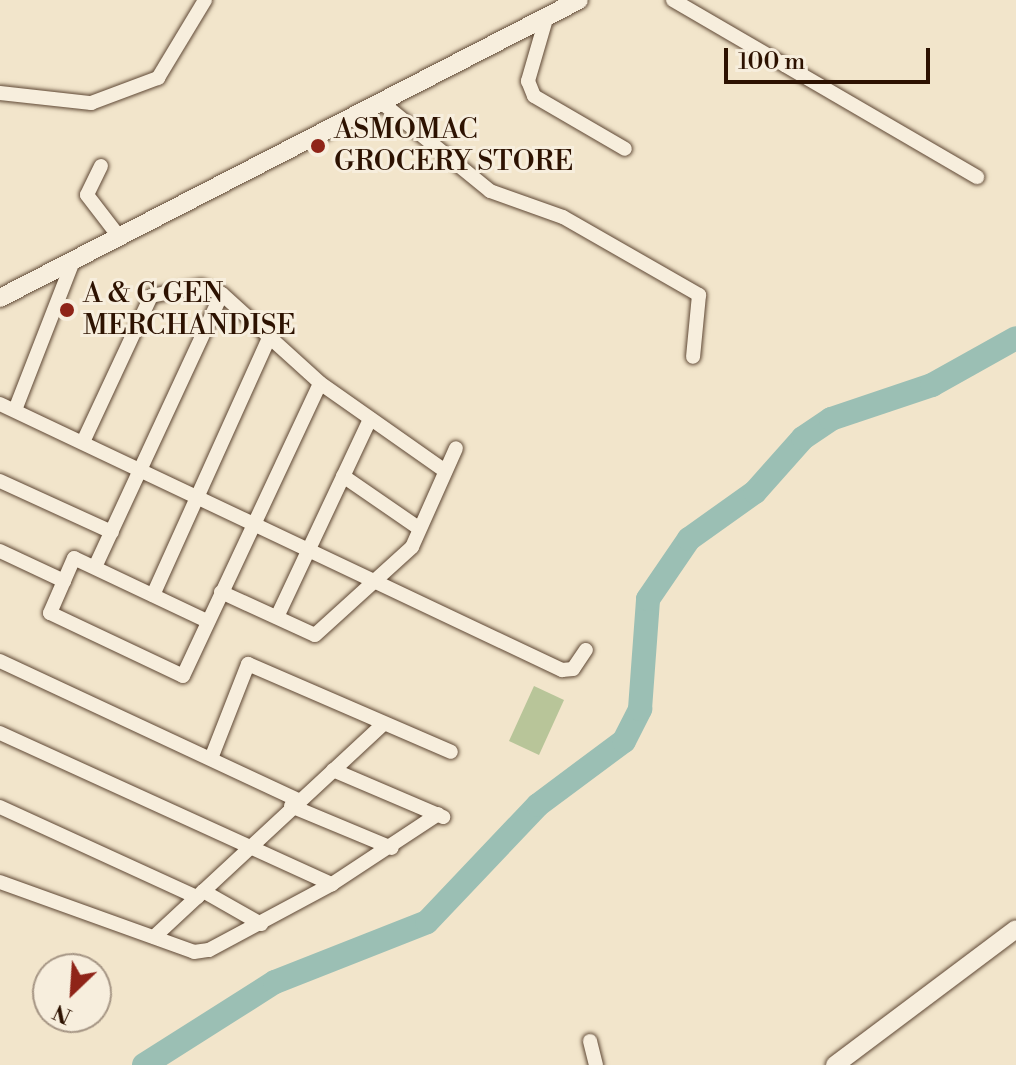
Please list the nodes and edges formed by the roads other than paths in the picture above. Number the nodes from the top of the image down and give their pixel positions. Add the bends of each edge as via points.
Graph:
1 (205, 0) edge
2 (579, 0) edge
3 (673, 0) edge
4 (546, 19) junction
5 (0, 93) edge
6 (381, 102) junction
7 (625, 149) dead end
8 (101, 166) dead end
9 (977, 177) dead end
10 (120, 238) junction
11 (72, 264) junction
12 (222, 294) junction
13 (0, 298) edge
14 (269, 338) junction
15 (693, 357) dead end
16 (320, 383) junction
17 (0, 404) edge
18 (15, 410) junction
19 (370, 419) junction
20 (83, 442) junction
21 (456, 448) dead end
22 (139, 469) junction
23 (445, 471) junction
24 (343, 476) junction
25 (0, 481) edge
26 (196, 495) junction
27 (254, 521) junction
28 (417, 527) junction
29 (112, 532) junction
30 (312, 549) junction
31 (0, 551) edge
32 (95, 567) junction
33 (64, 581) junction
34 (372, 582) junction
35 (221, 592) junction
36 (153, 595) junction
37 (277, 617) junction
38 (207, 621) junction
39 (586, 650) dead end
40 (0, 661) edge
41 (382, 725) junction
42 (0, 733) edge
43 (451, 752) dead end
44 (212, 756) junction
45 (333, 770) junction
46 (295, 803) junction
47 (0, 807) edge
48 (392, 848) junction
49 (247, 849) junction
50 (0, 882) edge
51 (332, 884) junction
52 (200, 894) junction
53 (261, 924) junction
54 (1016, 929) edge
55 (154, 937) junction
56 (590, 1041) dead end
57 (596, 1065) edge
58 (835, 1065) edge

1 - 5 street via 158,78 91,103
2 - 4 street
3 - 9 street
4 - 6 street
4 - 7 street via 528,81 534,96
6 - 10 street
6 - 15 street via 490,191 546,208 699,295
8 - 10 street via 87,195
10 - 11 street
11 - 13 street
11 - 18 street
12 - 14 street
12 - 20 street via 201,286 156,291
12 - 22 street
14 - 16 street
14 - 26 street
16 - 19 street
16 - 27 street
17 - 18 street
18 - 20 street
19 - 23 street
19 - 24 street
20 - 22 street
21 - 23 street
22 - 26 street
22 - 29 street
23 - 28 street
24 - 28 street
24 - 30 street
25 - 29 street
26 - 27 street
26 - 36 street
27 - 30 street
27 - 35 street
28 - 34 street via 412,547
29 - 32 street
30 - 34 street
30 - 37 street
31 - 33 street
32 - 33 street via 74,558
32 - 36 street
33 - 38 street via 50,613 183,676
34 - 37 street via 315,635
34 - 39 street via 562,670
35 - 37 street
35 - 38 street
36 - 38 street
40 - 44 street
41 - 43 street
41 - 44 street via 248,664
41 - 45 street
42 - 49 street
44 - 46 street
45 - 46 street
45 - 48 street via 440,816
46 - 48 street
46 - 49 street
47 - 52 street
48 - 51 street
49 - 51 street
49 - 52 street
50 - 55 street
51 - 53 street
52 - 53 street
52 - 55 street
53 - 55 street via 209,950
54 - 58 street
56 - 57 street

